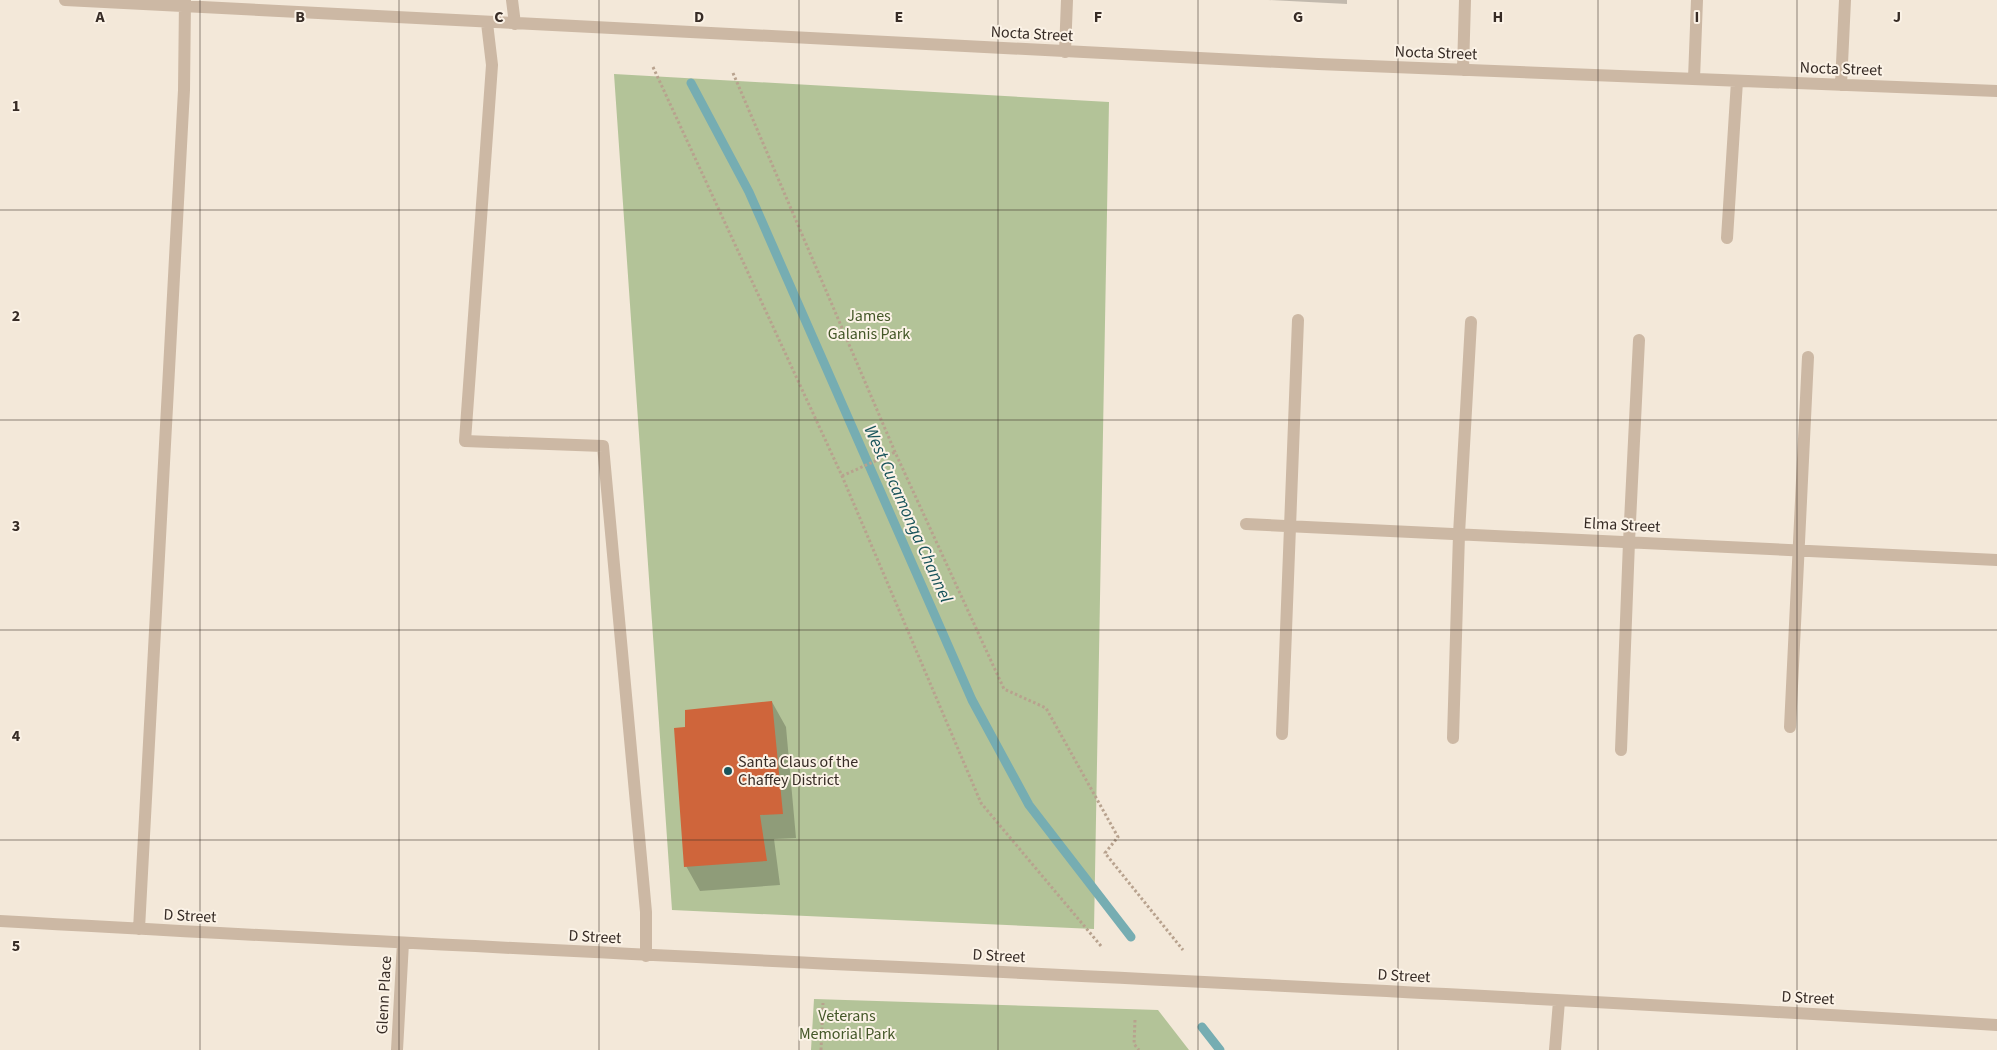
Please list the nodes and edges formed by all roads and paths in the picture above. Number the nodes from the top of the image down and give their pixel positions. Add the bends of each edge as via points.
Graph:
1 (66, 0) edge
2 (512, 0) edge
3 (1067, 0) edge
4 (1465, 0) edge
5 (1697, 0) edge
6 (1845, 0) edge
7 (184, 3) edge
8 (487, 23) junction
9 (515, 24) junction
10 (1065, 52) junction
11 (653, 67) dead end
12 (1463, 70) junction
13 (733, 73) dead end
14 (1694, 79) junction
15 (1736, 81) junction
16 (1841, 85) junction
17 (1997, 91) edge
18 (1727, 238) dead end
19 (1298, 320) dead end
20 (1471, 322) dead end
21 (1639, 340) dead end
22 (1808, 357) dead end
23 (895, 452) junction
24 (842, 476) junction
25 (1246, 524) dead end
26 (1290, 526) junction
27 (1459, 534) junction
28 (1628, 542) junction
29 (1799, 550) junction
30 (1997, 560) edge
31 (1790, 727) dead end
32 (1282, 734) dead end
33 (1453, 738) dead end
34 (1622, 750) dead end
35 (0, 922) edge
36 (139, 929) junction
37 (402, 942) junction
38 (1101, 946) dead end
39 (1183, 950) dead end
40 (646, 956) junction
41 (1559, 1001) junction
42 (823, 1003) dead end
43 (1135, 1020) dead end
44 (1997, 1025) edge
45 (397, 1050) edge
46 (821, 1050) edge
47 (1139, 1050) edge
48 (1555, 1050) edge

1 - 7 street, Nocta Street
2 - 9 street
3 - 10 street
4 - 12 street
5 - 14 street
6 - 16 street
7 - 8 street, Nocta Street
7 - 36 street via 184,90
8 - 9 street, Nocta Street
8 - 40 street via 492,66 465,441 604,446 646,912
9 - 10 street, Nocta Street
10 - 12 street, Nocta Street
11 - 24 path
12 - 14 street, Nocta Street
13 - 23 path
14 - 15 street, Nocta Street
15 - 16 street, Nocta Street
15 - 18 street
16 - 17 street, Nocta Street
19 - 26 street
20 - 27 street
21 - 28 street
22 - 29 street
23 - 24 path
23 - 39 path via 1004,689 1046,708 1118,837 1105,853
24 - 38 path via 982,803
25 - 26 street, Elma Street
26 - 27 street, Elma Street
26 - 32 street
27 - 28 street, Elma Street
27 - 33 street
28 - 29 street, Elma Street
28 - 34 street
29 - 30 street, Elma Street
29 - 31 street
35 - 36 street, D Street
36 - 37 street, D Street
37 - 40 street, D Street
37 - 45 street, Glenn Place
40 - 41 street, D Street
41 - 44 street, D Street
41 - 48 street
42 - 46 path
43 - 47 path via 1134,1044

